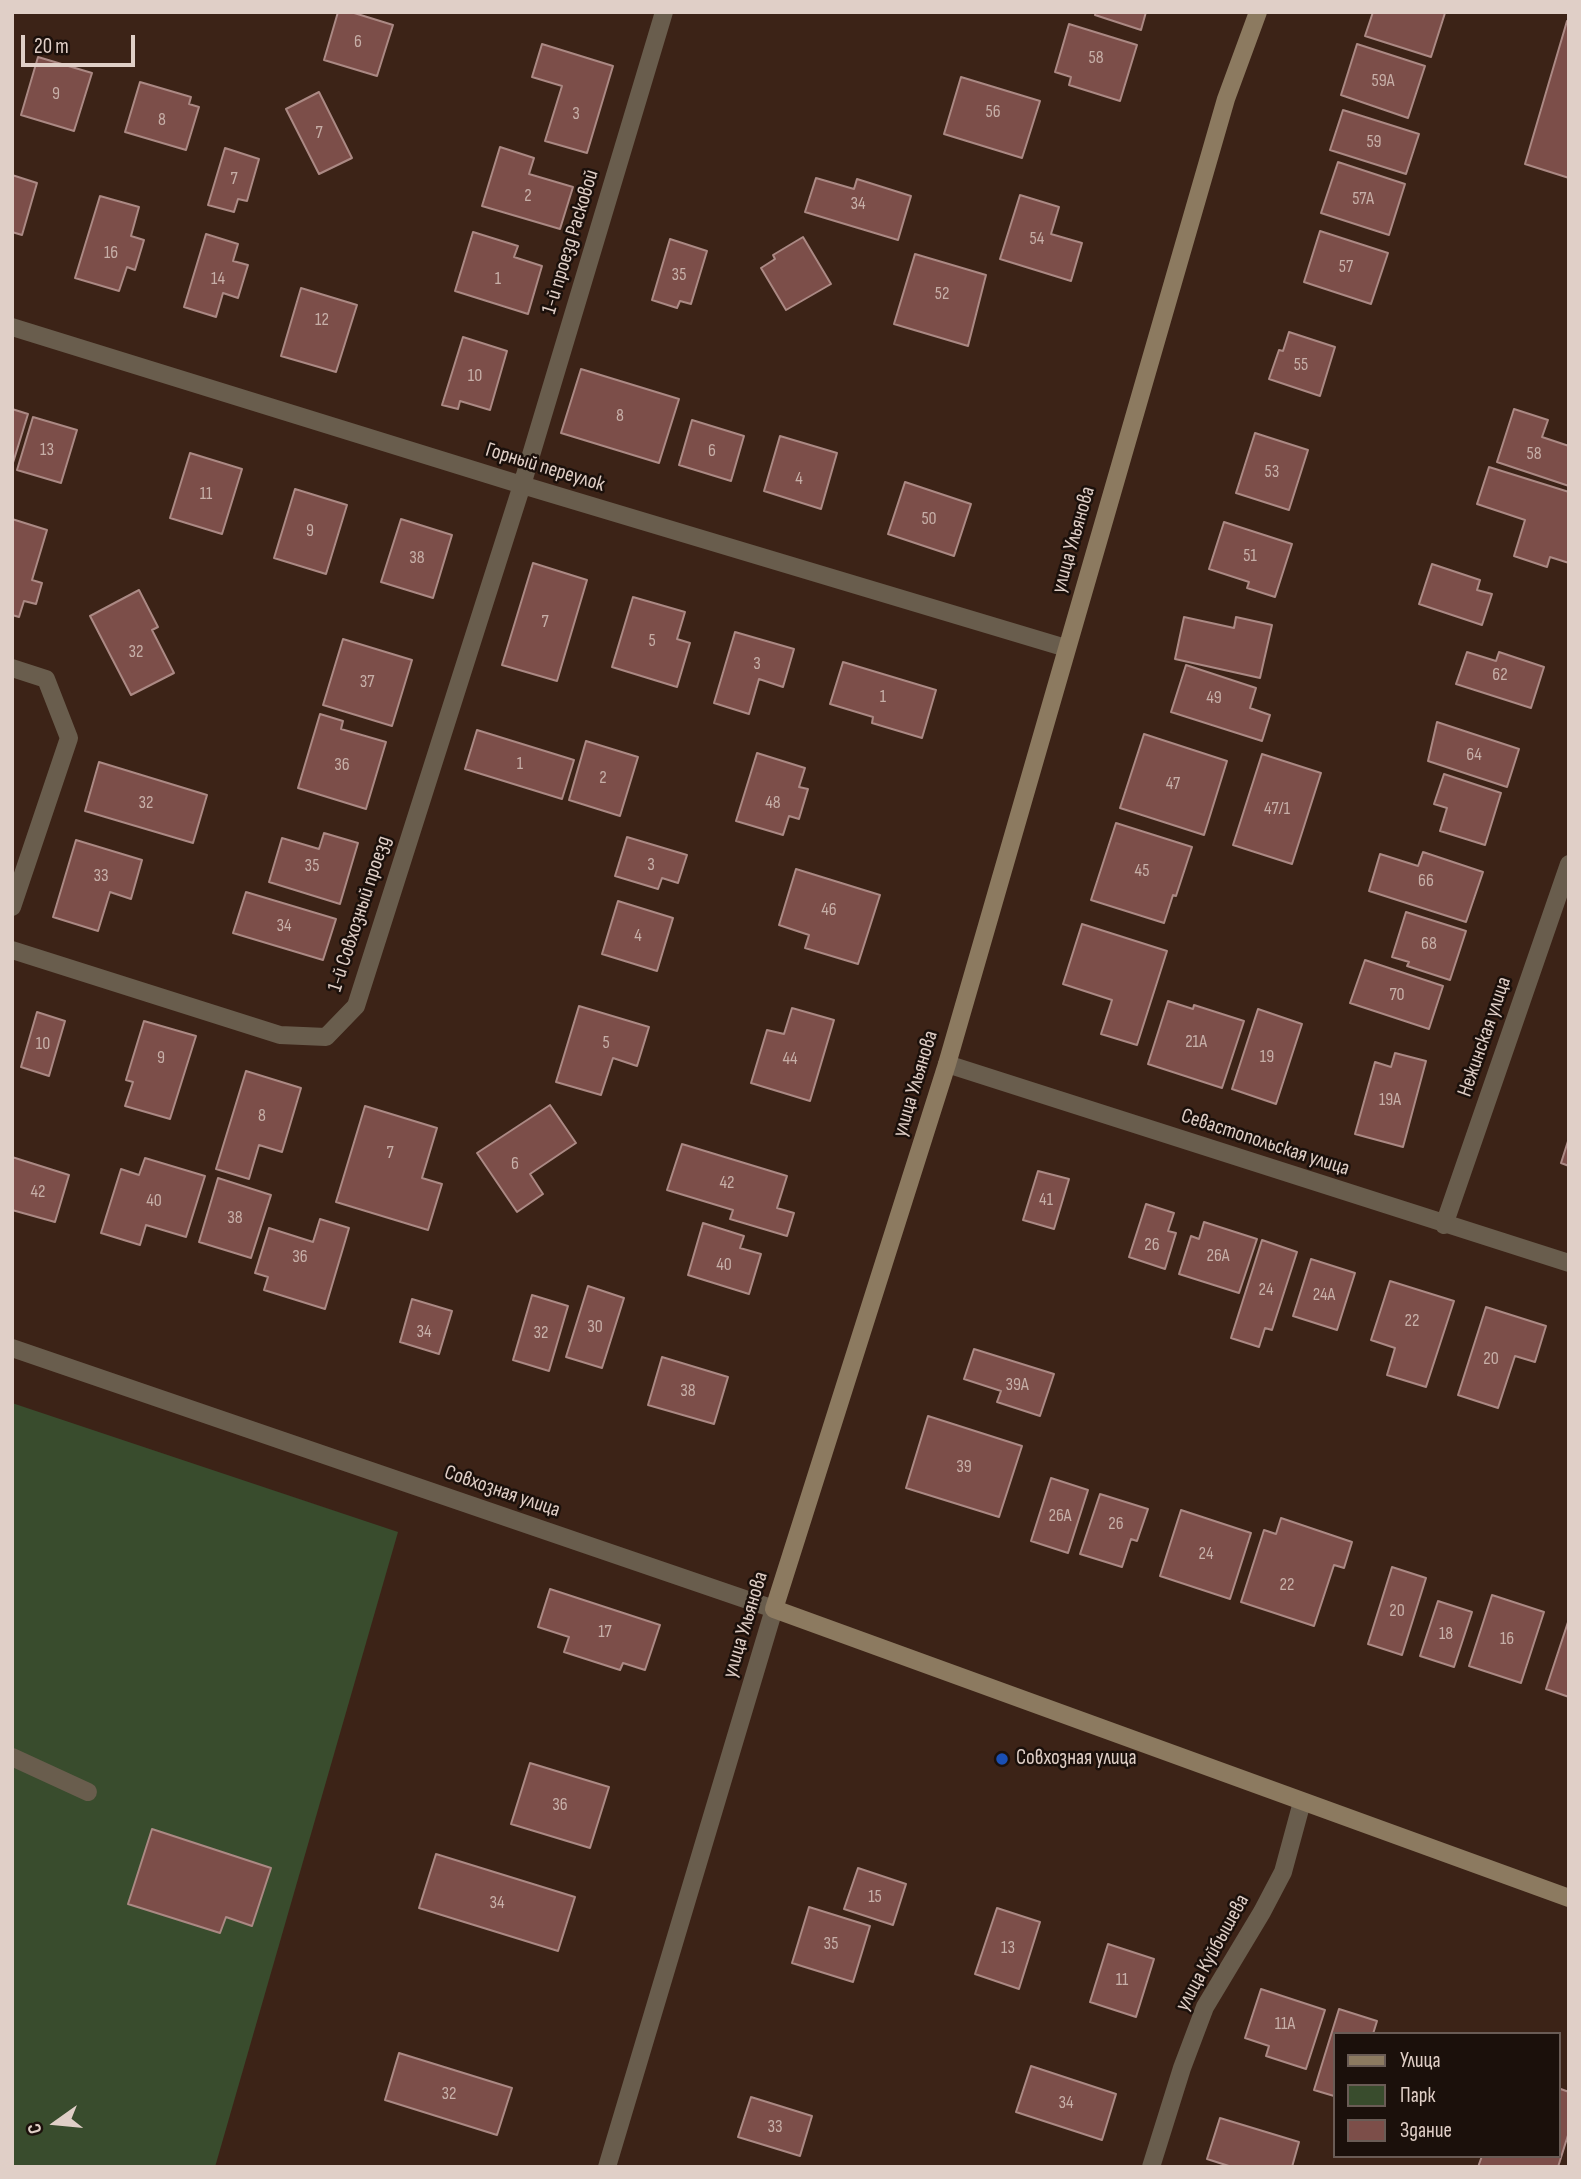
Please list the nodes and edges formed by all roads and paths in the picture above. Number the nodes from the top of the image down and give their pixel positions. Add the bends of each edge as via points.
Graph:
1 (664, 12) edge
2 (1258, 12) edge
3 (12, 327) edge
4 (522, 485) junction
5 (1066, 648) junction
6 (12, 668) edge
7 (1569, 864) edge
8 (12, 907) edge
9 (12, 950) edge
10 (947, 1064) junction
11 (1444, 1225) junction
12 (1569, 1263) edge
13 (12, 1348) edge
14 (775, 1609) junction
15 (12, 1757) edge
16 (88, 1792) dead end
17 (1302, 1802) junction
18 (1569, 1898) edge
19 (607, 2167) edge
20 (1151, 2167) edge

1 - 4 street, 1-й проезд Расковой
2 - 5 main road, улица Ульянова via 1226,99
3 - 4 street, Горный переулок
4 - 5 street, Горный переулок
4 - 9 street, 1-й Совхозный проезд via 355,1006 326,1037 280,1035
5 - 10 main road, улица Ульянова
6 - 8 street via 47,679 69,738
7 - 11 street, Нежинская улица
10 - 11 street, Севастопольская улица
10 - 14 main road, улица Ульянова
11 - 12 street, Севастопольская улица
13 - 14 street, Совхозная улица
14 - 17 main road, Совхозная улица
14 - 19 street, улица Ульянова
15 - 16 street
17 - 18 main road, Совхозная улица
17 - 20 street, улица Куйбышева via 1283,1872 1205,2007

